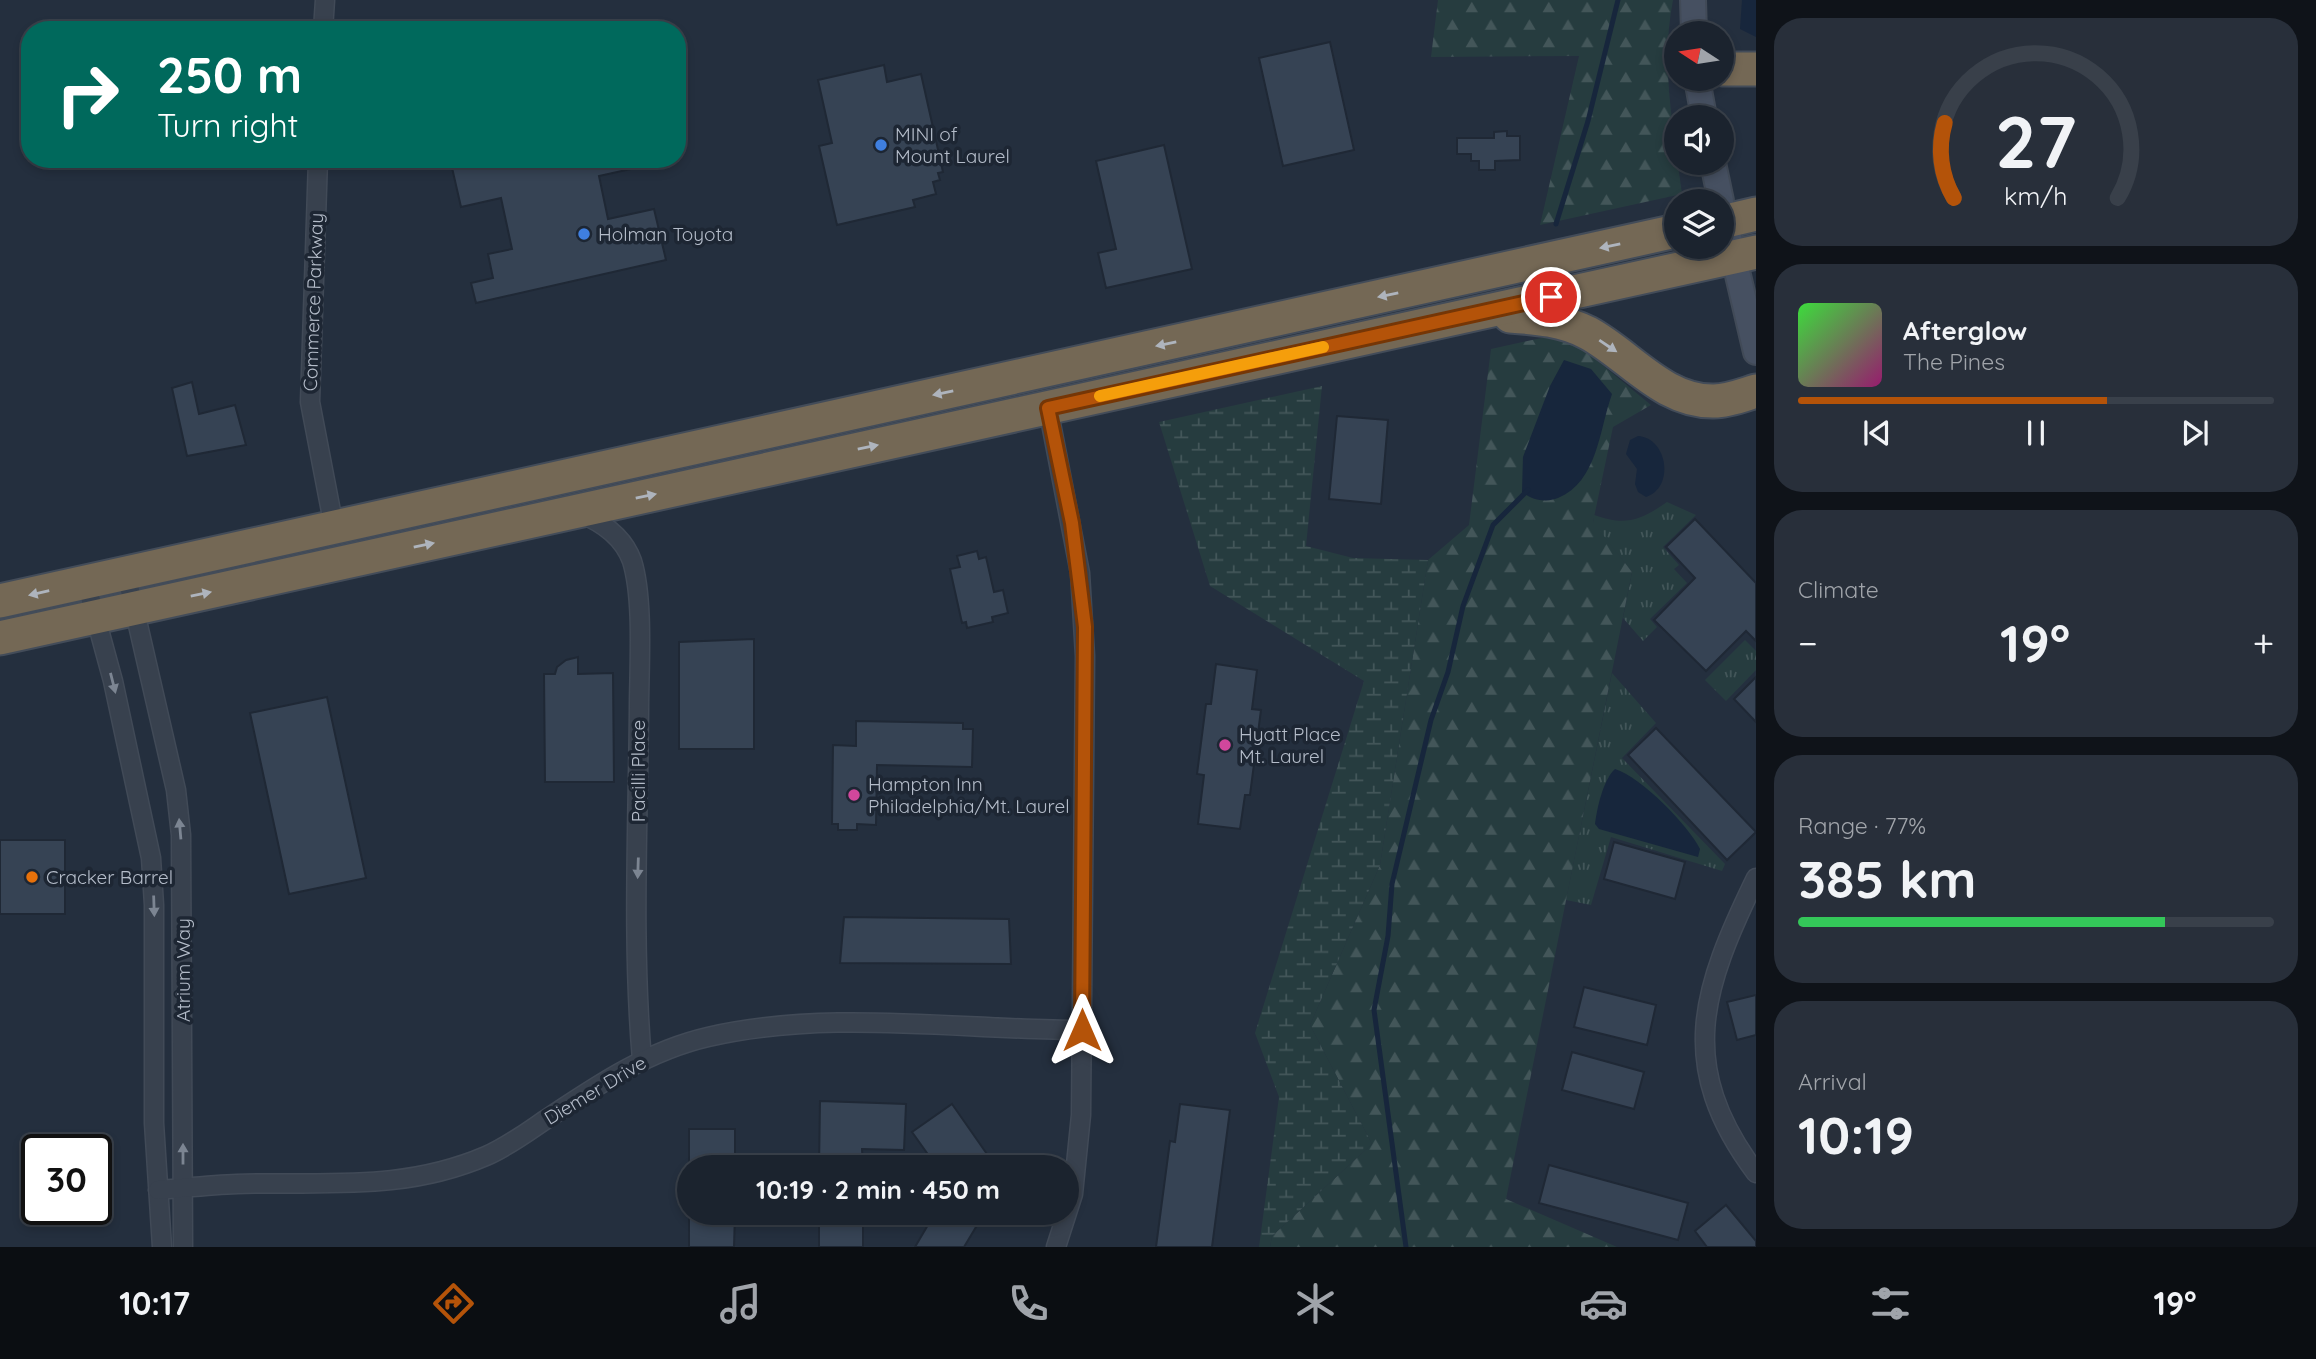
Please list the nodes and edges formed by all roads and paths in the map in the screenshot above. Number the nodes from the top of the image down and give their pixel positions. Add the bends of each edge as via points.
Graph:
1 (325, 0) edge
2 (1693, 0) edge
3 (324, 21) edge
4 (1693, 21) edge
5 (1734, 69) edge
6 (1756, 69) edge
7 (318, 168) edge
8 (1734, 226) edge
9 (1664, 234) edge
10 (1745, 255) edge
11 (1472, 314) junction
12 (1756, 352) edge
13 (1756, 391) edge
14 (1048, 408) junction
15 (575, 512) junction
16 (334, 527) junction
17 (125, 573) junction
18 (86, 582) junction
19 (0, 601) edge
20 (135, 609) junction
21 (96, 617) junction
22 (0, 638) edge
23 (1756, 878) edge
24 (1082, 1030) junction
25 (642, 1060) junction
26 (1756, 1173) edge
27 (183, 1188) junction
28 (158, 1190) junction
29 (162, 1247) edge
30 (183, 1247) edge
31 (1056, 1247) edge

1 - 3 street
2 - 4 street
5 - 6 highway
7 - 16 street, Commerce Parkway via 310,402
8 - 10 street
9 -> 16 highway
10 - 11 highway
10 - 12 street
11 -> 13 highway via 1541,317 1564,323 1608,345 1662,386 1690,397 1714,401
11 - 14 highway
15 -> 14 highway
14 - 24 street via 1072,523 1085,627
20 -> 15 highway
15 -> 25 street, Pacilli Place via 602,524 627,550 635,575
16 - 17 highway
17 - 18 highway
17 - 20 street, Atrium Way
18 -> 19 highway
18 - 21 street, Atrium Way
20 - 21 highway
27 -> 20 street, Atrium Way via 182,845 176,790
21 - 22 highway
21 -> 28 street, Atrium Way via 151,858
23 - 26 street via 1713,975 1704,1037 1715,1101
24 - 25 street, Diemer Drive via 788,1026 705,1037
24 - 31 street via 1078,1168
25 - 27 street, Diemer Drive via 498,1150 425,1176 369,1184
27 - 28 street, Diemer Drive
27 - 30 street, Atrium Way
28 - 29 street, Atrium Way

